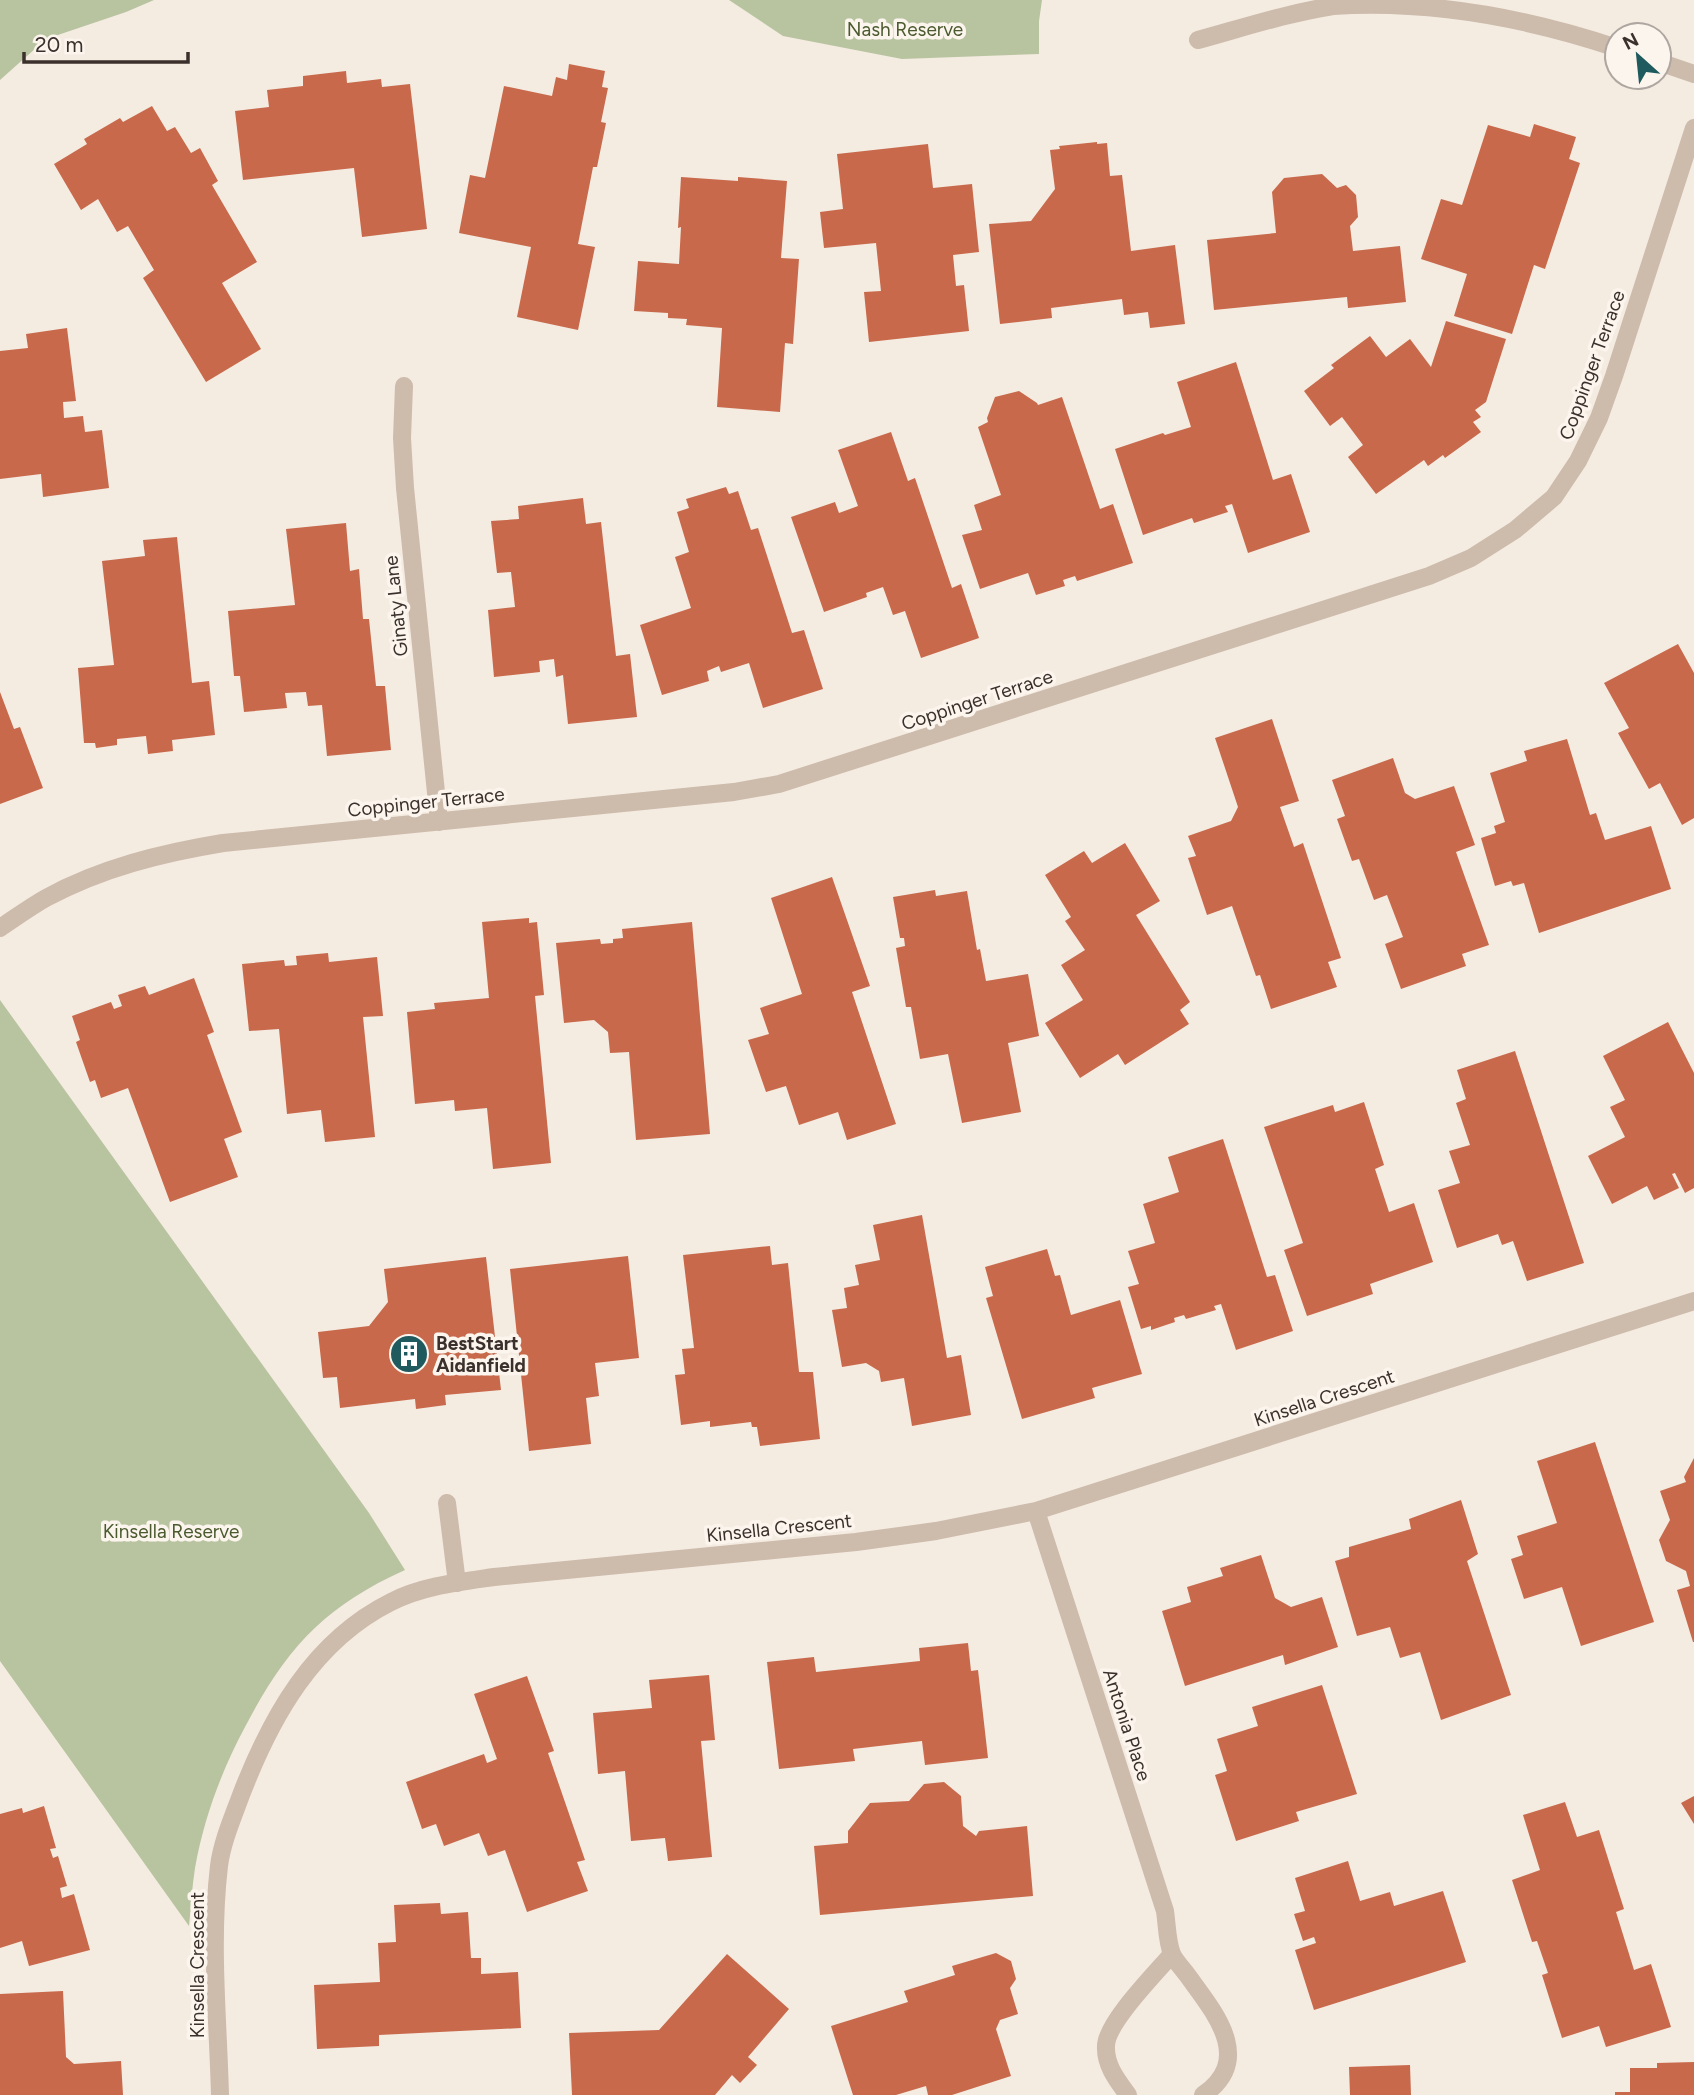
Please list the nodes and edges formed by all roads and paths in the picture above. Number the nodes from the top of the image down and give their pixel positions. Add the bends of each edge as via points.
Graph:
1 (1198, 40) dead end
2 (1603, 43) edge
3 (1673, 67) edge
4 (1694, 74) edge
5 (1694, 128) edge
6 (404, 386) dead end
7 (439, 822) junction
8 (0, 928) edge
9 (1694, 1301) edge
10 (447, 1503) dead end
11 (1036, 1511) junction
12 (457, 1583) junction
13 (1172, 1954) junction
14 (220, 2095) edge
15 (1128, 2095) edge
16 (1203, 2095) edge

1 - 2 street via 1334,6 1373,2 1426,3 1488,12
3 - 4 street
5 - 7 street, Coppinger Terrace via 1614,376 1578,461 1554,497 1471,558 1429,576 779,784
6 - 7 street, Ginaty Lane via 405,488
7 - 8 street, Coppinger Terrace via 169,852 103,872 48,897
9 - 11 street, Kinsella Crescent
10 - 12 street
11 - 12 street, Kinsella Crescent via 856,1542
11 - 13 street, Antonia Place via 1165,1911
12 - 14 street, Kinsella Crescent via 391,1602 313,1661 285,1700 252,1766 220,1863 215,1926
13 - 15 street via 1114,2022 1105,2043 1110,2067
13 - 16 street, Antonia Place via 1228,2041 1223,2074

